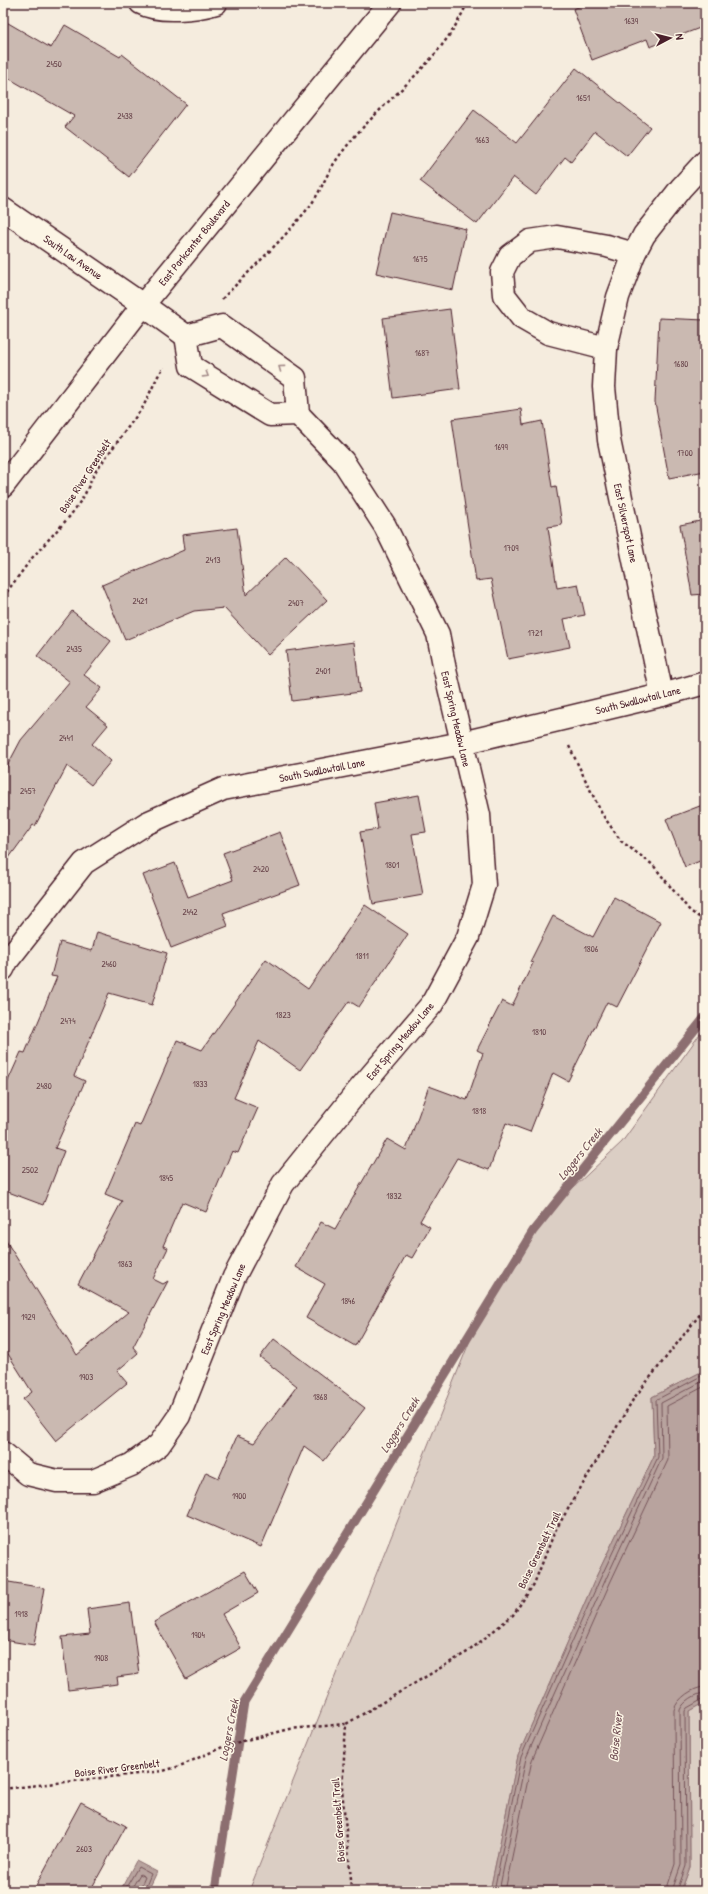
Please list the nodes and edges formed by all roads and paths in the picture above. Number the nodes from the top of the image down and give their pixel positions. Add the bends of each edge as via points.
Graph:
1 (141, 3) edge
2 (390, 3) edge
3 (467, 3) edge
4 (209, 5) edge
5 (705, 162) edge
6 (3, 209) edge
7 (634, 254) junction
8 (229, 292) dead end
9 (143, 305) junction
10 (186, 336) junction
11 (606, 348) junction
12 (158, 376) dead end
13 (298, 414) junction
14 (3, 486) edge
15 (3, 597) edge
16 (705, 683) edge
17 (662, 695) junction
18 (567, 740) dead end
19 (462, 743) junction
20 (705, 921) edge
21 (3, 969) edge
22 (705, 1308) edge
23 (3, 1453) edge
24 (346, 1724) junction
25 (227, 1745) joint
26 (3, 1789) edge
27 (350, 1891) edge

1 - 4 street via 172,9
2 - 9 street, East Parkcenter Boulevard
3 - 8 path via 444,44 354,137 330,171 310,207
5 - 7 street, East Silverspot Lane via 644,235
6 - 9 street, South Law Avenue
7 - 11 street, East Silverspot Lane via 618,297
7 - 11 street via 557,237 530,241 510,256 502,272 504,295 522,318 548,333
9 - 10 street
9 - 14 street, East Parkcenter Boulevard
10 -> 13 street via 191,366 270,415
13 -> 10 street via 295,378 222,326
11 - 17 street, East Silverspot Lane via 604,387 609,440
12 - 15 path, Boise River Greenbelt via 143,407 101,462 84,496 70,516 32,558
13 - 19 street, East Spring Meadow Lane via 343,461 388,532 438,634
16 - 17 street, South Swallowtail Lane
17 - 19 street, South Swallowtail Lane
18 - 20 path via 602,814 621,841 653,865 690,911
19 - 21 street, South Swallowtail Lane via 223,789 147,823 84,862 7,960
19 - 23 street, East Spring Meadow Lane via 479,815 484,885 468,937 432,1004 283,1184 234,1277 179,1416 159,1445 131,1465 94,1481 57,1481 28,1474
22 - 24 path, Boise Greenbelt Trail via 634,1398 555,1532 534,1584 512,1615 469,1650
24 - 25 path, Boise Greenbelt Trail via 290,1729
24 - 27 path, Boise Greenbelt Trail via 342,1790
25 - 26 path, Boise River Greenbelt via 163,1771

